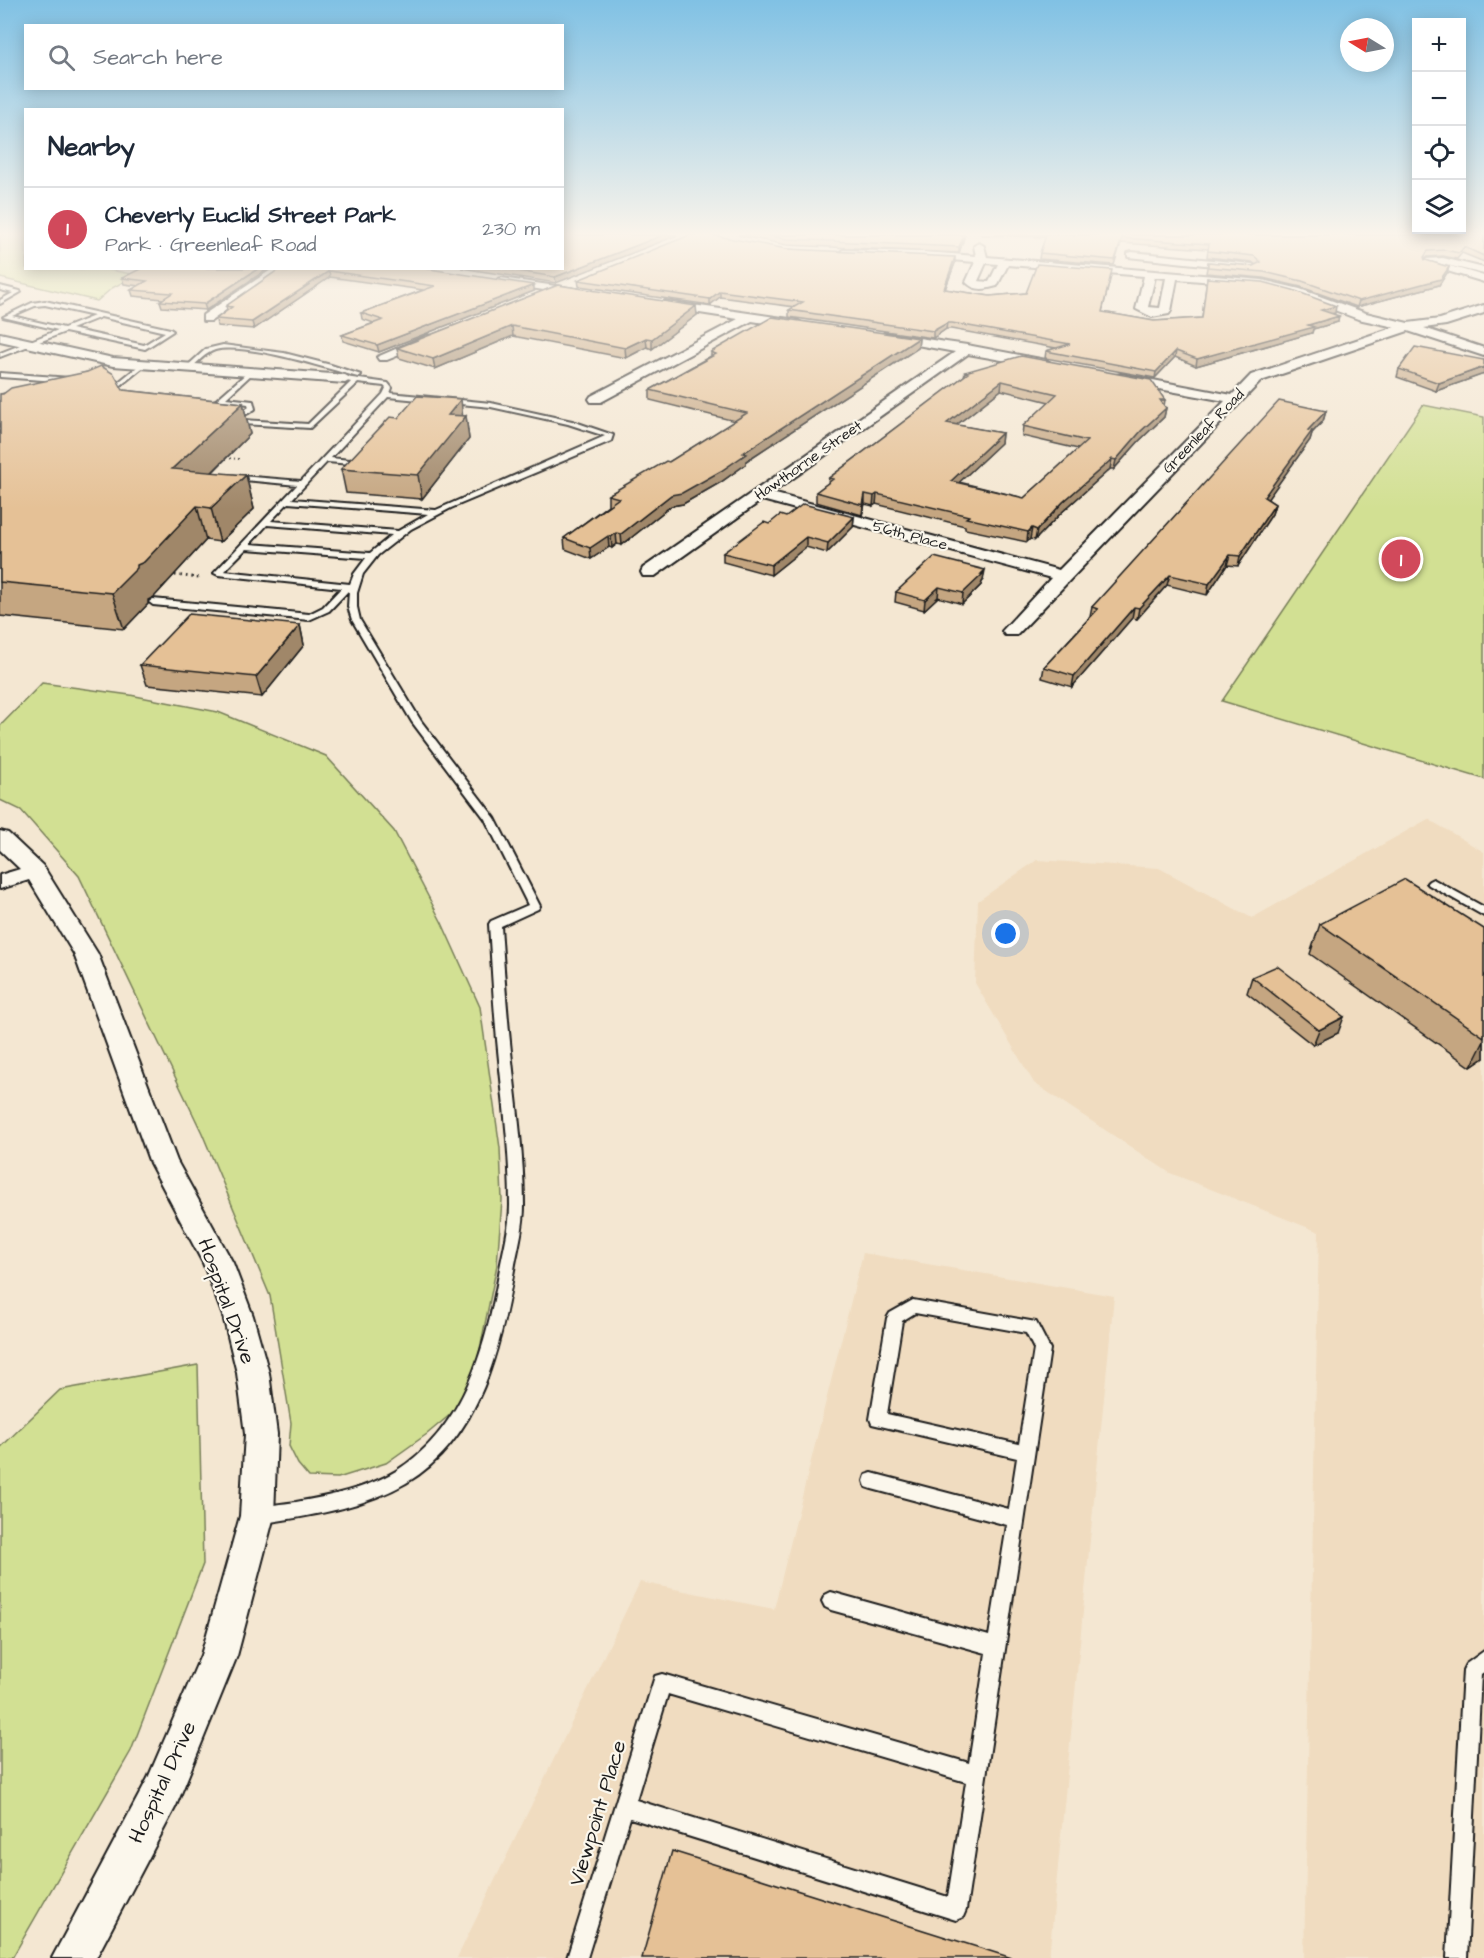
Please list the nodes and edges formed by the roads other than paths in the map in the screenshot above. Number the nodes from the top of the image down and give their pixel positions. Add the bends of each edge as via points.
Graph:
1 (51, 326) edge
2 (71, 326) edge
3 (148, 326) edge
4 (733, 326) edge
5 (1395, 326) edge
6 (1425, 326) edge
7 (64, 329) junction
8 (440, 334) edge
9 (875, 334) edge
10 (0, 337) edge
11 (26, 343) junction
12 (967, 349) junction
13 (1484, 352) edge
14 (0, 355) edge
15 (383, 357) dead end
16 (143, 365) junction
17 (1055, 365) edge
18 (187, 369) junction
19 (250, 373) junction
20 (0, 375) edge
21 (1109, 376) edge
22 (351, 379) junction
23 (76, 380) edge
24 (109, 382) edge
25 (376, 382) junction
26 (120, 383) junction
27 (386, 394) junction
28 (96, 398) edge
29 (596, 399) dead end
30 (1234, 399) junction
31 (219, 400) junction
32 (243, 422) edge
33 (371, 450) edge
34 (325, 460) junction
35 (244, 478) edge
36 (303, 483) junction
37 (758, 494) junction
38 (286, 501) junction
39 (439, 512) junction
40 (266, 523) junction
41 (400, 533) junction
42 (244, 546) junction
43 (373, 556) junction
44 (649, 572) dead end
45 (1062, 576) junction
46 (350, 586) junction
47 (153, 602) dead end
48 (1011, 631) dead end
49 (0, 838) edge
50 (34, 871) junction
51 (0, 882) edge
52 (1433, 883) dead end
53 (1484, 912) edge
54 (1026, 1453) junction
55 (872, 1480) dead end
56 (257, 1516) junction
57 (1016, 1519) junction
58 (831, 1601) dead end
59 (996, 1647) junction
60 (1484, 1660) edge
61 (976, 1775) junction
62 (624, 1806) junction
63 (74, 1958) edge
64 (577, 1958) edge
65 (1457, 1958) edge

1 - 7 lane
2 - 7 lane
3 - 7 lane via 170,331 145,347
4 - 29 street
5 - 30 street, Greenleaf Road via 1386,336 1256,378
6 - 13 street
7 - 11 lane
8 - 15 street
9 - 12 street
10 - 11 street
11 - 14 lane
11 - 16 street
12 - 17 street
12 - 37 street, Hawthorne Street
16 - 18 street
16 - 26 lane
18 - 19 street
18 - 25 lane via 213,348 225,346 298,359
19 - 22 street
19 - 31 lane
20 - 23 lane
21 - 30 street
22 - 25 lane
22 - 32 lane via 310,426
24 - 26 lane
25 - 27 lane via 386,384
26 - 28 lane
27 - 34 lane
27 - 39 lane via 415,402 512,409 592,427 609,435 608,439
30 - 45 street, Greenleaf Road
31 - 31 lane via 204,407 204,414 227,418 253,408 245,399
33 - 34 lane via 358,461
34 - 36 lane
35 - 36 lane
36 - 38 lane
37 - 44 street, Hawthorne Street
37 - 45 street, 56th Place
38 - 39 lane
38 - 40 lane
39 - 41 lane
40 - 41 lane
40 - 42 lane
41 - 43 lane
42 - 43 lane
42 - 46 lane via 218,573
43 - 46 lane
45 - 48 street, Greenleaf Road
46 - 47 lane via 327,610 309,617
46 - 56 lane via 356,620 417,722 490,818 534,906 495,924 517,1208 500,1314 490,1348 479,1382 447,1438 416,1467 370,1492
49 - 50 street, Hospital Drive
50 - 51 street
50 - 56 street, Hospital Drive via 86,954 164,1163 218,1263 238,1316 253,1373 261,1434
52 - 53 lane
54 - 54 lane via 1042,1349 1031,1327 913,1306 896,1318 878,1419
54 - 57 lane
55 - 57 lane
56 - 63 street, Hospital Drive via 219,1656 162,1792
57 - 59 lane
58 - 59 lane
59 - 61 lane
60 - 65 lane via 1472,1670
61 - 62 lane, Viewpoint Place via 662,1683
61 - 62 lane via 956,1910
62 - 64 lane, Viewpoint Place

